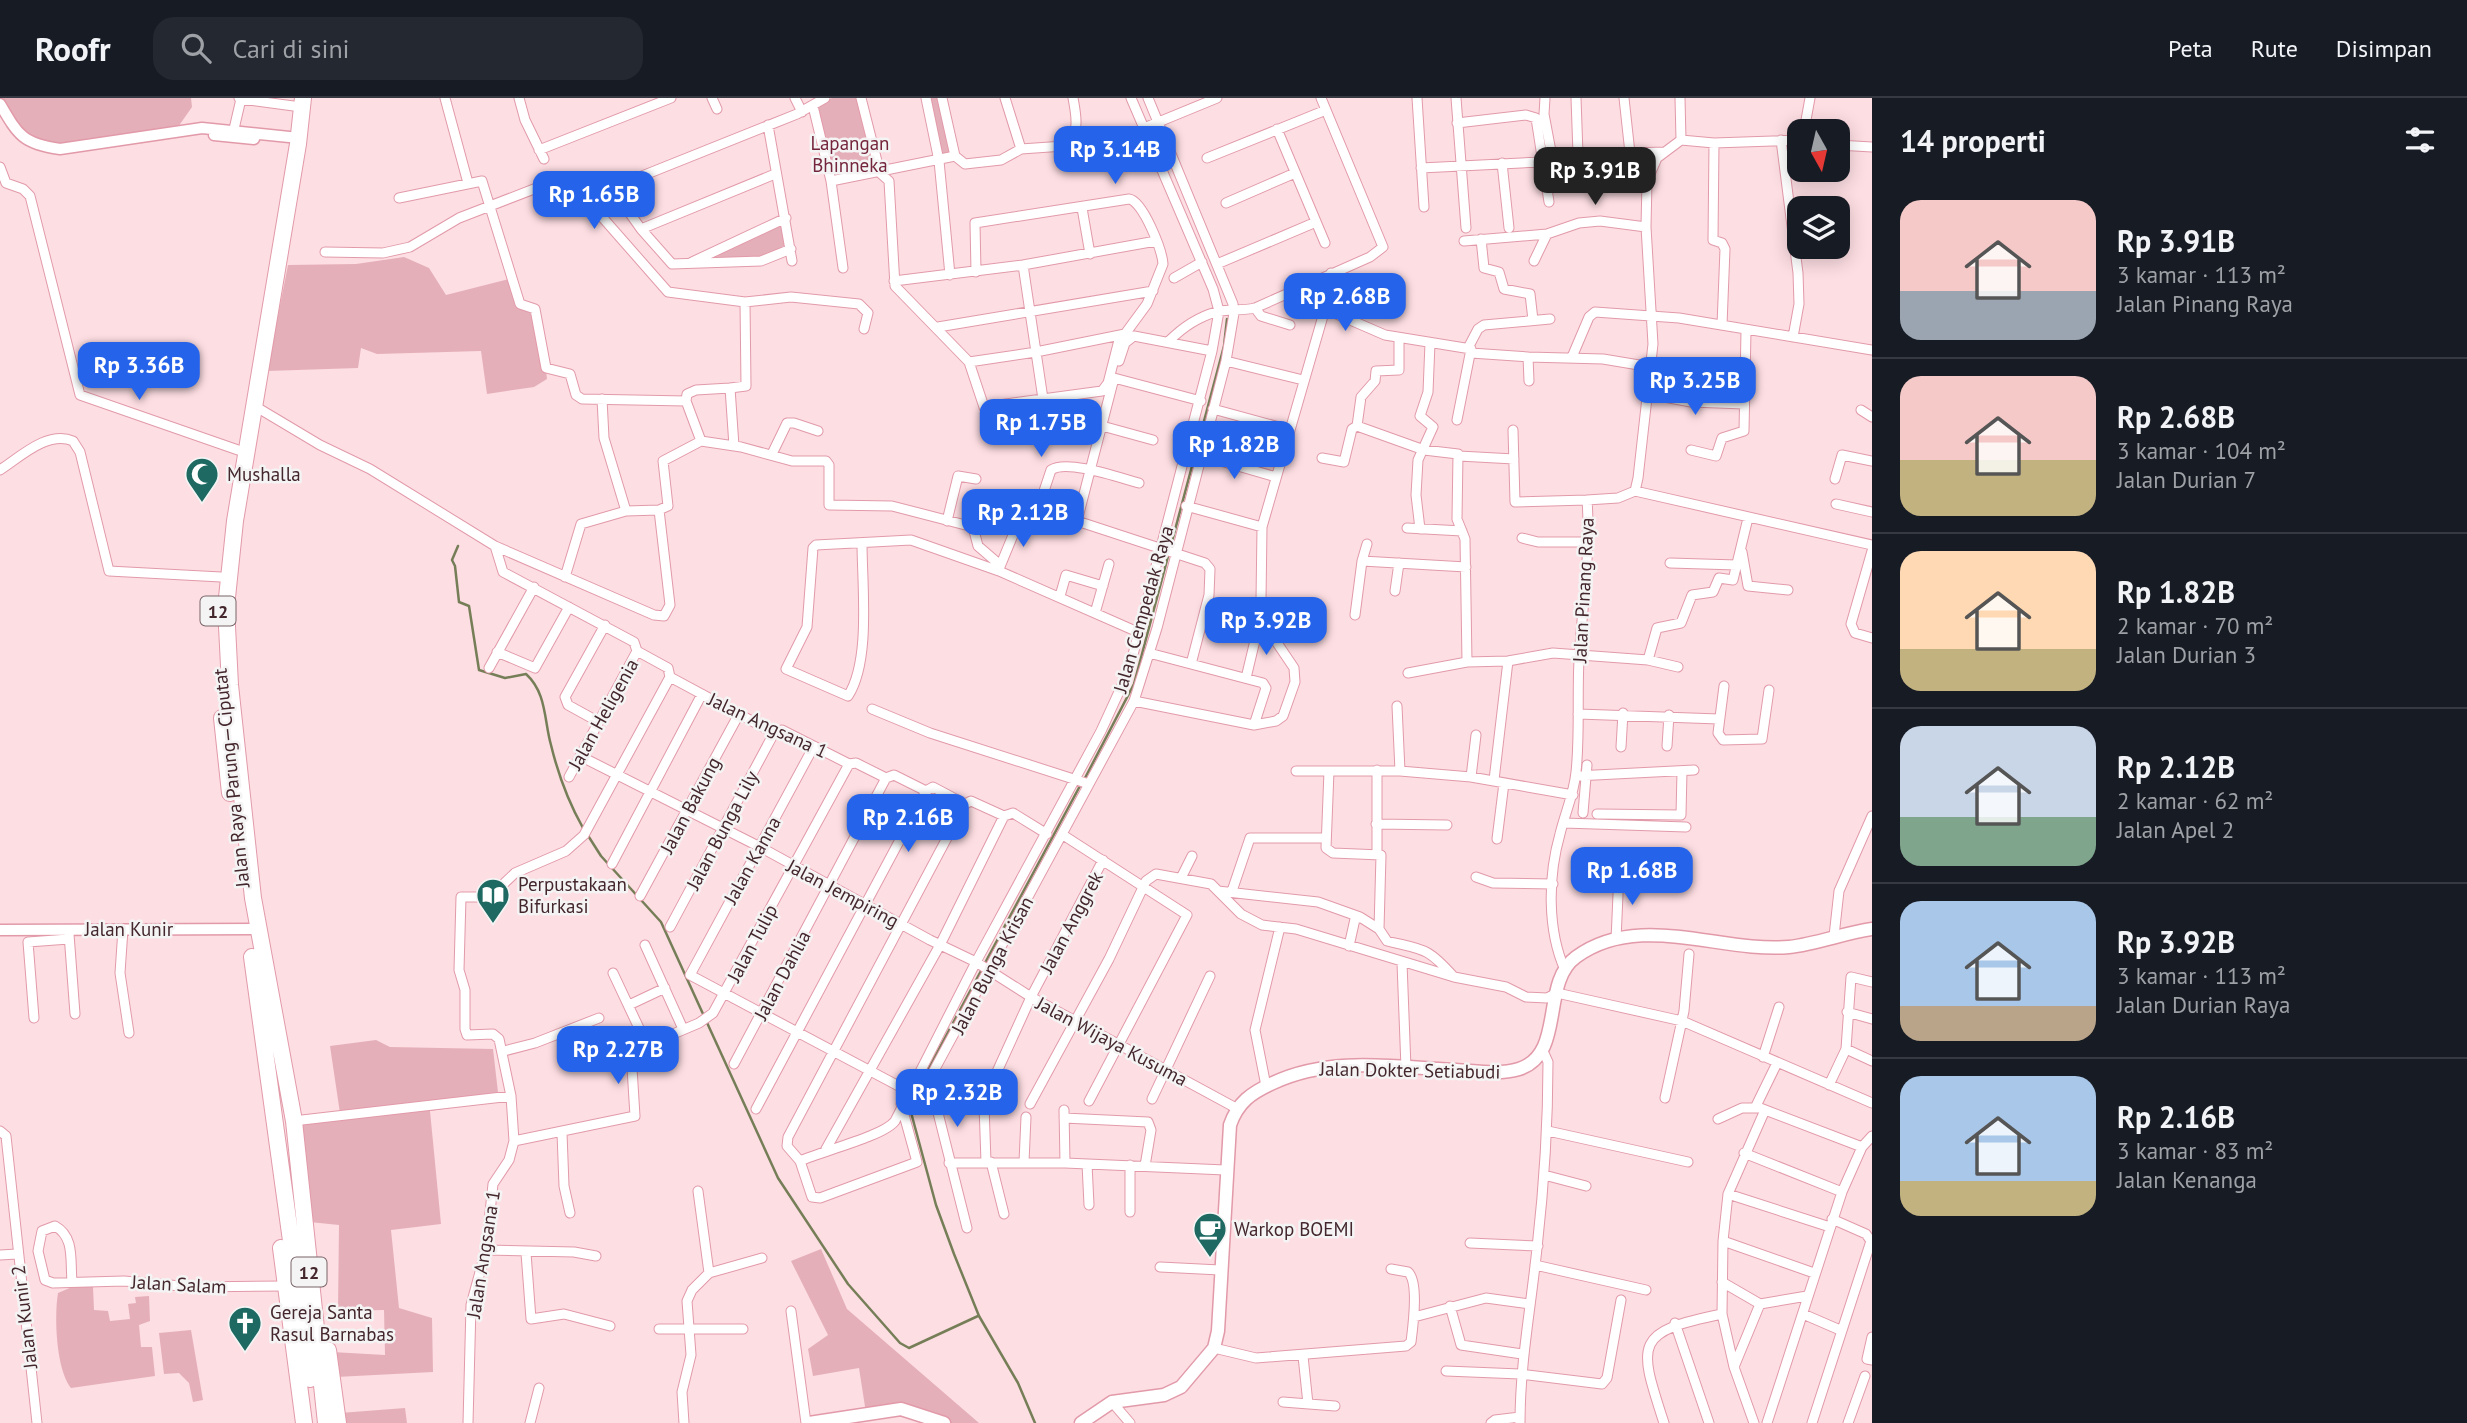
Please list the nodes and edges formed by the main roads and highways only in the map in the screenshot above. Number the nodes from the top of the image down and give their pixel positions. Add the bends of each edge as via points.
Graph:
1 (297, 103) edge
2 (294, 140) junction
3 (253, 929) junction
4 (1872, 929) edge
5 (296, 1116) junction
6 (274, 1119) junction
7 (865, 1418) edge
8 (304, 1423) edge
9 (317, 1423) edge
10 (327, 1423) edge
11 (338, 1423) edge
12 (808, 1423) edge
13 (944, 1423) edge
14 (1082, 1423) edge

1 - 2 highway, Jalan Raya Parung—Ciputat / 12
2 - 3 highway, Jalan Raya Parung—Ciputat / 12 via 226,607
2 - 3 highway, Jalan Raya Parung—Ciputat / 12 via 238,450 221,577 218,675 225,759
3 - 5 highway, Jalan Raya Parung—Ciputat / 12
3 - 6 highway, Jalan Raya Parung—Ciputat / 12
4 - 14 main road, Jalan Dokter Setiabudi via 1834,933 1788,947 1662,936 1616,940 1581,954 1565,970 1543,1051 1530,1064 1511,1071 1324,1067 1289,1075 1251,1093 1236,1108 1230,1125 1214,1348 1176,1390 1112,1402
5 - 10 highway, 12
5 - 11 highway
6 - 8 highway via 270,1147
6 - 9 highway, 12
7 - 12 main road
7 - 13 main road via 901,1409

